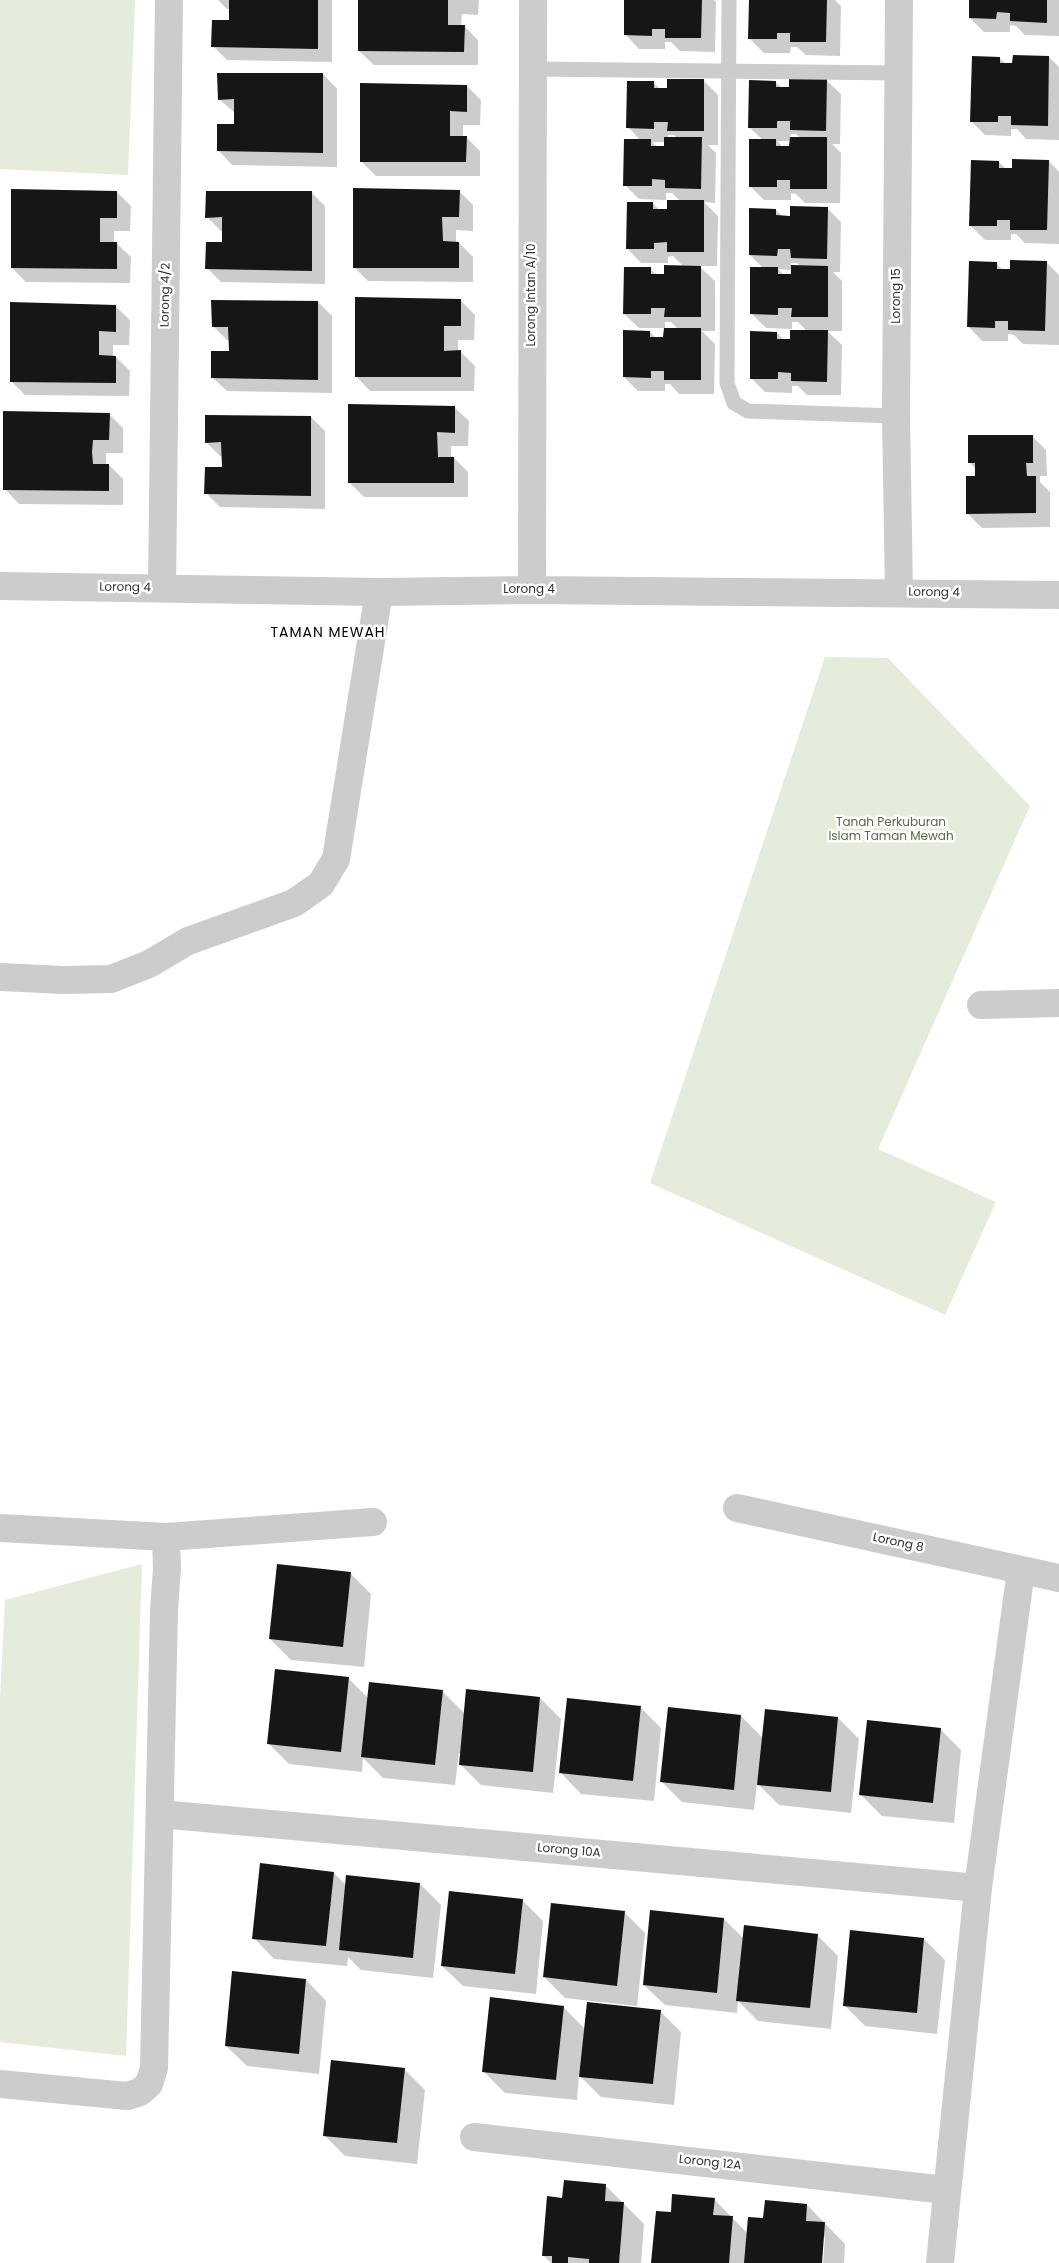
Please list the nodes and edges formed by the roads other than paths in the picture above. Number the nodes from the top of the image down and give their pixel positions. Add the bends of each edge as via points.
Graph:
1 (169, 0) edge
2 (533, 0) edge
3 (729, 0) edge
4 (899, 0) edge
5 (532, 69) junction
6 (729, 70) junction
7 (899, 73) junction
8 (896, 416) junction
9 (0, 586) edge
10 (162, 589) junction
11 (532, 590) junction
12 (379, 592) junction
13 (899, 592) junction
14 (1059, 595) edge
15 (0, 978) edge
16 (1059, 1003) edge
17 (980, 1005) dead end
18 (737, 1508) dead end
19 (373, 1522) dead end
20 (0, 1528) edge
21 (166, 1537) junction
22 (1021, 1570) junction
23 (1059, 1578) edge
24 (160, 1814) junction
25 (978, 1888) junction
26 (0, 2084) edge
27 (474, 2137) dead end
28 (946, 2190) junction
29 (940, 2263) edge

1 - 10 street, Lorong 4/2
2 - 5 street, Lorong Intan A/10
3 - 6 lane
4 - 7 street, Lorong 15
5 - 6 lane
5 - 11 street, Lorong Intan A/10
6 - 7 lane
6 - 8 lane via 727,383 734,403 748,412
7 - 8 street, Lorong 15
8 - 13 street, Lorong 15
9 - 10 street, Lorong 4
10 - 12 street, Lorong 4
11 - 12 street, Lorong 4
11 - 13 street, Lorong 4
12 - 15 street via 336,860 321,884 294,903 188,941 149,964 110,979
13 - 14 street, Lorong 4
16 - 17 street
18 - 22 street, Lorong 8
19 - 21 street
20 - 21 street
21 - 24 street
22 - 23 street, Lorong 8
22 - 25 street
24 - 25 street, Lorong 10A
24 - 26 street via 154,2068 149,2084 140,2092 126,2096
25 - 28 street
27 - 28 street, Lorong 12A
28 - 29 street

